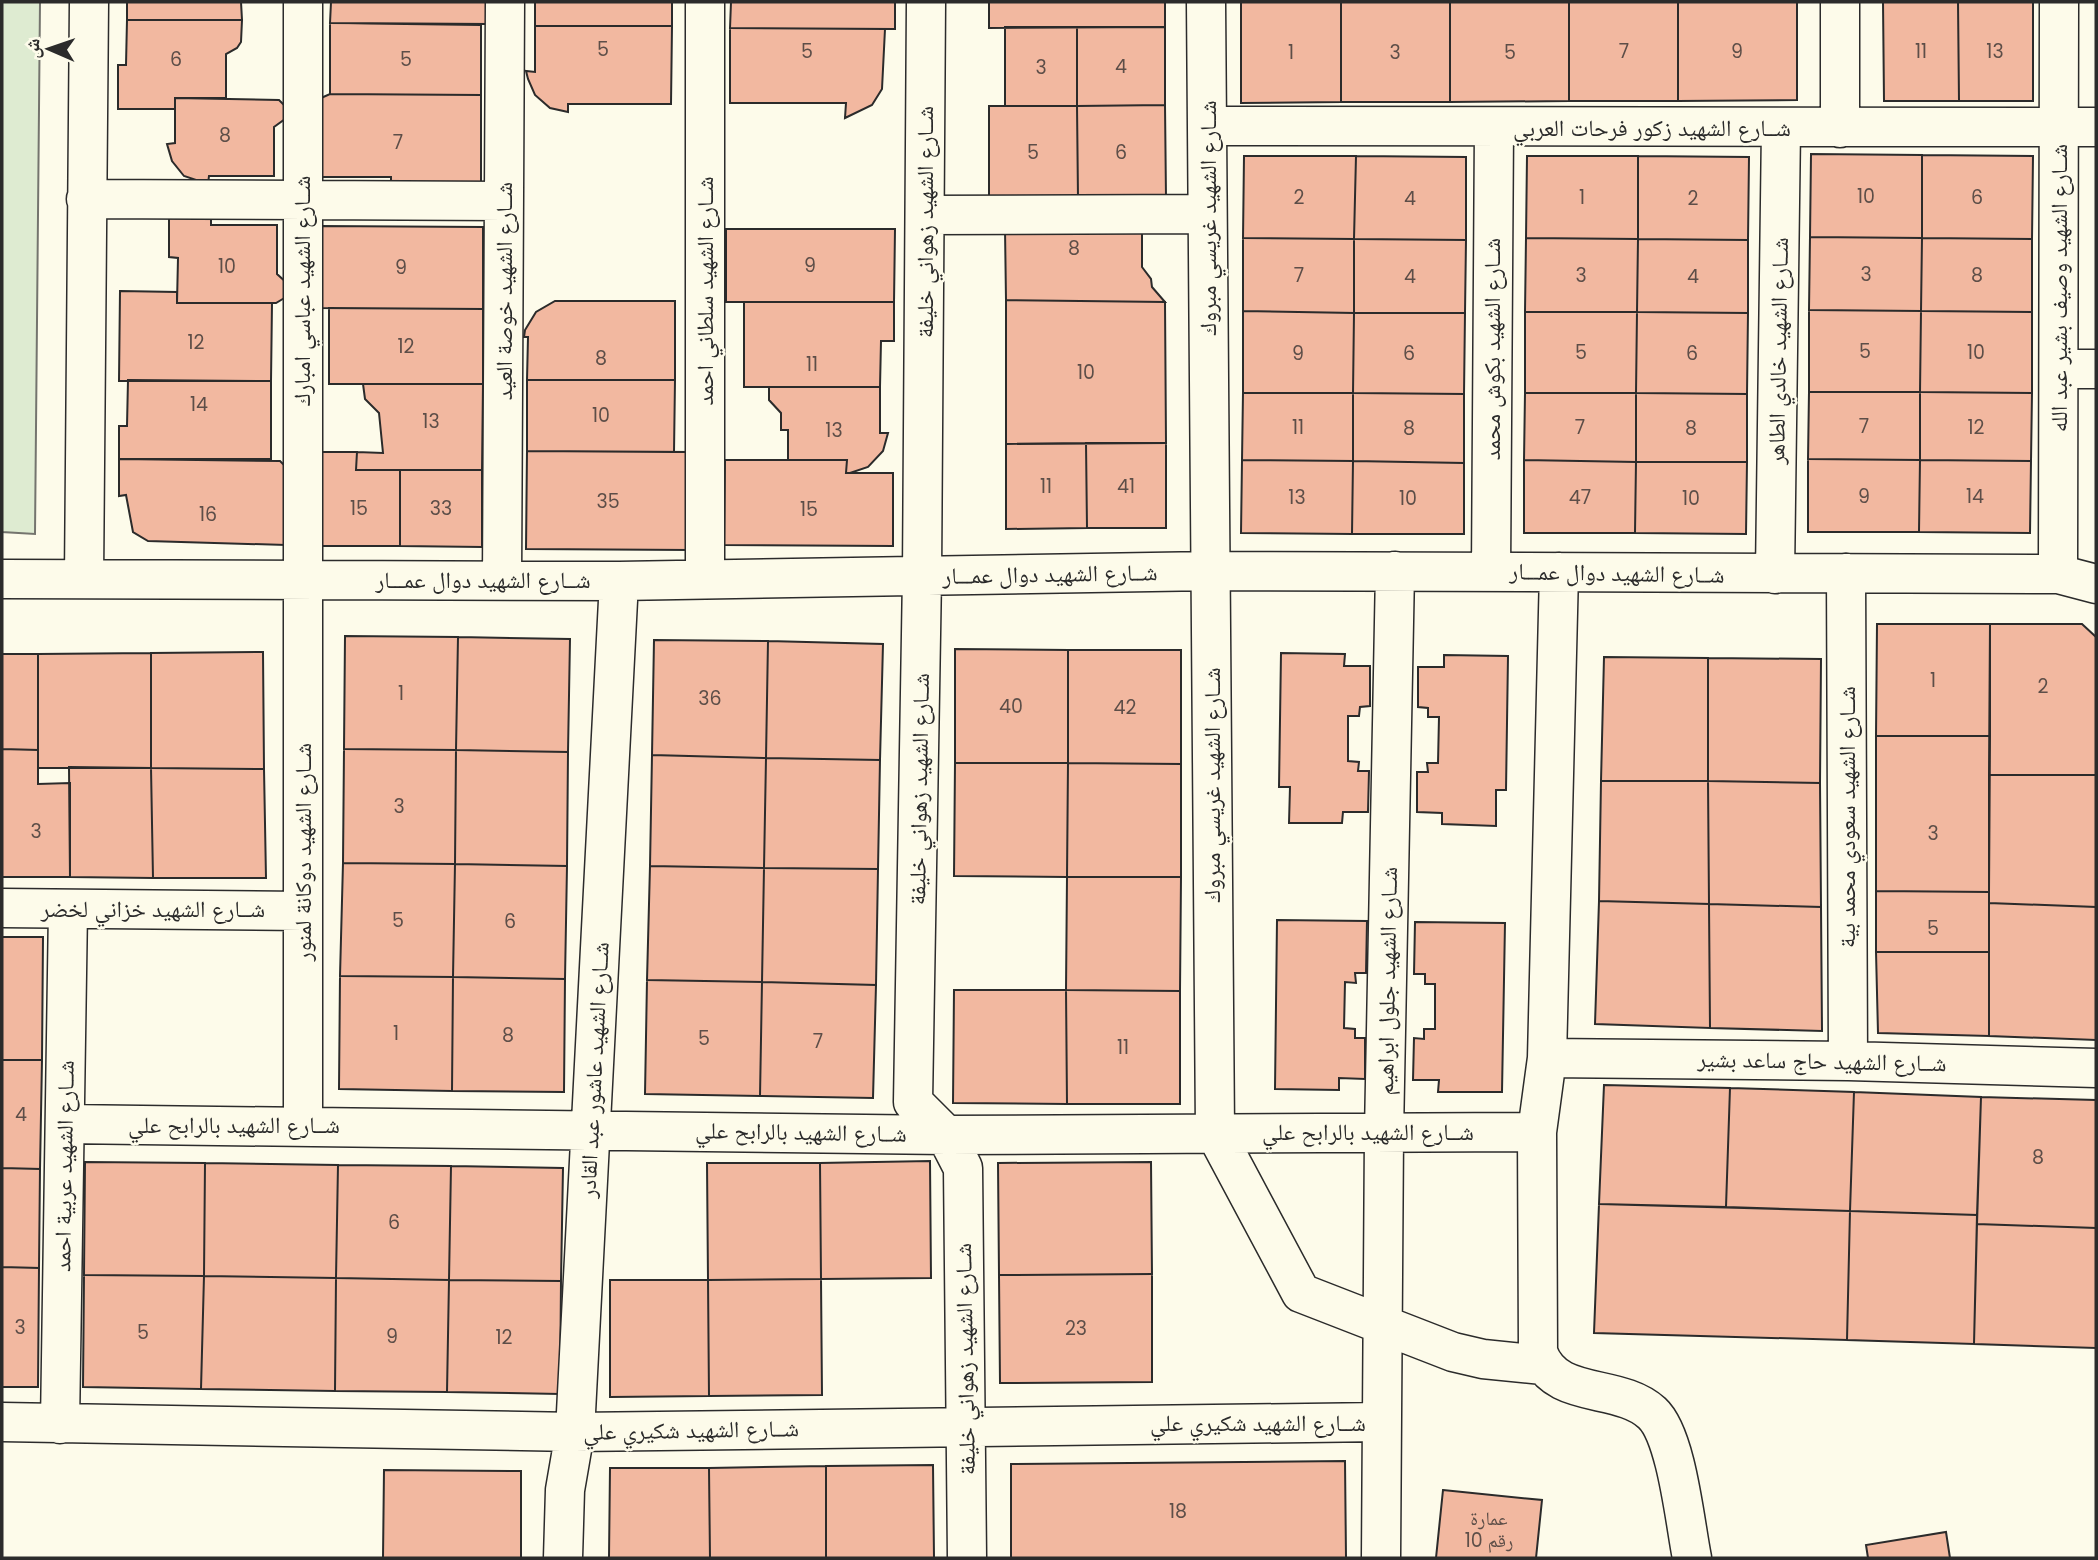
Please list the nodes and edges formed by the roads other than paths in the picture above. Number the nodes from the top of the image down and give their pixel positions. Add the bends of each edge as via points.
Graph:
1 (89, 2) edge
2 (303, 2) edge
3 (505, 2) edge
4 (705, 2) edge
5 (926, 2) edge
6 (1206, 2) edge
7 (1840, 2) edge
8 (2059, 2) edge
9 (1208, 127) junction
10 (1494, 127) junction
11 (2078, 127) edge
12 (1781, 128) junction
13 (1840, 128) junction
14 (86, 199) junction
15 (301, 201) junction
16 (504, 201) junction
17 (1206, 214) junction
18 (925, 215) junction
19 (2059, 369) junction
20 (2096, 369) edge
21 (1211, 571) junction
22 (1490, 571) junction
23 (1395, 572) junction
24 (1559, 572) junction
25 (1846, 573) junction
26 (1775, 574) junction
27 (2058, 574) junction
28 (922, 576) junction
29 (2, 579) edge
30 (84, 579) junction
31 (303, 579) junction
32 (705, 579) junction
33 (502, 580) junction
34 (619, 581) junction
35 (2096, 584) edge
36 (2, 908) edge
37 (68, 909) junction
38 (303, 911) junction
39 (1548, 1058) junction
40 (1848, 1061) junction
41 (2096, 1068) edge
42 (65, 1124) junction
43 (303, 1125) junction
44 (591, 1129) junction
45 (1215, 1132) junction
46 (1537, 1132) junction
47 (1384, 1133) junction
48 (946, 1135) junction
49 (1382, 1324) junction
50 (1543, 1365) junction
51 (2, 1422) edge
52 (1381, 1422) junction
53 (60, 1424) junction
54 (966, 1426) junction
55 (575, 1432) junction
56 (563, 1558) edge
57 (967, 1558) edge
58 (1381, 1558) edge
59 (1692, 1558) edge

1 - 14 street
2 - 15 street, شــارع الشهيد عباسي امبارك
3 - 16 street, شــارع الشهيد خوصة العيد
4 - 32 street, شــارع الشهيد سلطاني احمد
5 - 18 street, شــارع الشهيد زهواني خليفة
6 - 9 street, شــارع الشهيد غريسي مبروك
7 - 13 street
8 - 11 street, شــارع الشهيد وصيف بشير عبد الله
9 - 10 street, شــارع الشهيد زكور فرحات العربي
9 - 17 street, شــارع الشهيد غريسي مبروك
10 - 12 street, شــارع الشهيد زكور فرحات العربي
10 - 22 street, شــارع الشهيد بكوش محمد
11 - 13 street, شــارع الشهيد زكور فرحات العربي
11 - 19 street, شــارع الشهيد وصيف بشير عبد الله
12 - 13 street, شــارع الشهيد زكور فرحات العربي
12 - 26 street, شــارع الشهيد خالدي الطاهر
14 - 15 street
14 - 30 street
15 - 16 street
15 - 31 street, شــارع الشهيد عباسي امبارك
16 - 33 street, شــارع الشهيد خوصة العيد
17 - 18 street
17 - 21 street, شــارع الشهيد غريسي مبروك
18 - 28 street, شــارع الشهيد زهواني خليفة
19 - 20 street
19 - 27 street, شــارع الشهيد وصيف بشير عبد الله
21 - 23 street, شــارع الشهيد دوال عمـــار
21 - 28 street, شــارع الشهيد دوال عمـــار
21 - 45 street, شــارع الشهيد غريسي مبروك
22 - 23 street, شــارع الشهيد دوال عمـــار
22 - 24 street, شــارع الشهيد دوال عمـــار
23 - 47 street, شــارع الشهيد جلول ابراهيم
24 - 26 street, شــارع الشهيد دوال عمـــار
24 - 39 street
25 - 26 street, شــارع الشهيد دوال عمـــار
25 - 27 street, شــارع الشهيد دوال عمـــار
25 - 40 street, شــارع الشهيد سعودي محمد بية
27 - 35 street, شــارع الشهيد دوال عمـــار
28 - 32 street, شــارع الشهيد دوال عمـــار
28 - 48 street, شــارع الشهيد زهواني خليفة via 913,1102
29 - 30 street, شــارع الشهيد دوال عمـــار
30 - 31 street, شــارع الشهيد دوال عمـــار
31 - 33 street, شــارع الشهيد دوال عمـــار
31 - 38 street, شــارع الشهيد دوكانة لمنور
32 - 34 street, شــارع الشهيد دوال عمـــار
33 - 34 street, شــارع الشهيد دوال عمـــار
34 - 44 street, شــارع الشهيد عاشور عبد القادر
36 - 37 street, شــارع الشهيد خزاني لخضر
37 - 38 street, شــارع الشهيد خزاني لخضر
37 - 42 street, شــارع الشهيد عربية احمد
38 - 43 street, شــارع الشهيد دوكانة لمنور
39 - 40 street, شــارع الشهيد حاج ساعد بشير
39 - 46 street
40 - 41 street, شــارع الشهيد حاج ساعد بشير
42 - 43 street, شــارع الشهيد بالرابح علي
42 - 53 street, شــارع الشهيد عربية احمد
43 - 44 street, شــارع الشهيد بالرابح علي
44 - 48 street, شــارع الشهيد بالرابح علي
44 - 55 street, شــارع الشهيد عاشور عبد القادر
45 - 47 street, شــارع الشهيد بالرابح علي
45 - 48 street, شــارع الشهيد بالرابح علي
45 - 49 street, شــارع الشهيد غريسي مبروك via 1301,1293
46 - 47 street, شــارع الشهيد بالرابح علي
46 - 50 street via 1538,1352
47 - 49 street, شــارع الشهيد جلول ابراهيم
48 - 54 street, شــارع الشهيد زهواني خليفة via 963,1168
49 - 50 street, شــارع الشهيد غريسي مبروك via 1452,1352
49 - 52 street, شــارع الشهيد جلول ابراهيم
50 - 59 street via 1563,1383 1621,1398 1652,1414 1671,1448
51 - 53 street, شــارع الشهيد شكيري علي
52 - 54 street, شــارع الشهيد شكيري علي
52 - 58 street, شــارع الشهيد جلول ابراهيم
53 - 55 street, شــارع الشهيد شكيري علي
54 - 55 street, شــارع الشهيد شكيري علي
54 - 57 street, شــارع الشهيد زهواني خليفة
55 - 56 street, شــارع الشهيد عاشور عبد القادر via 565,1490

